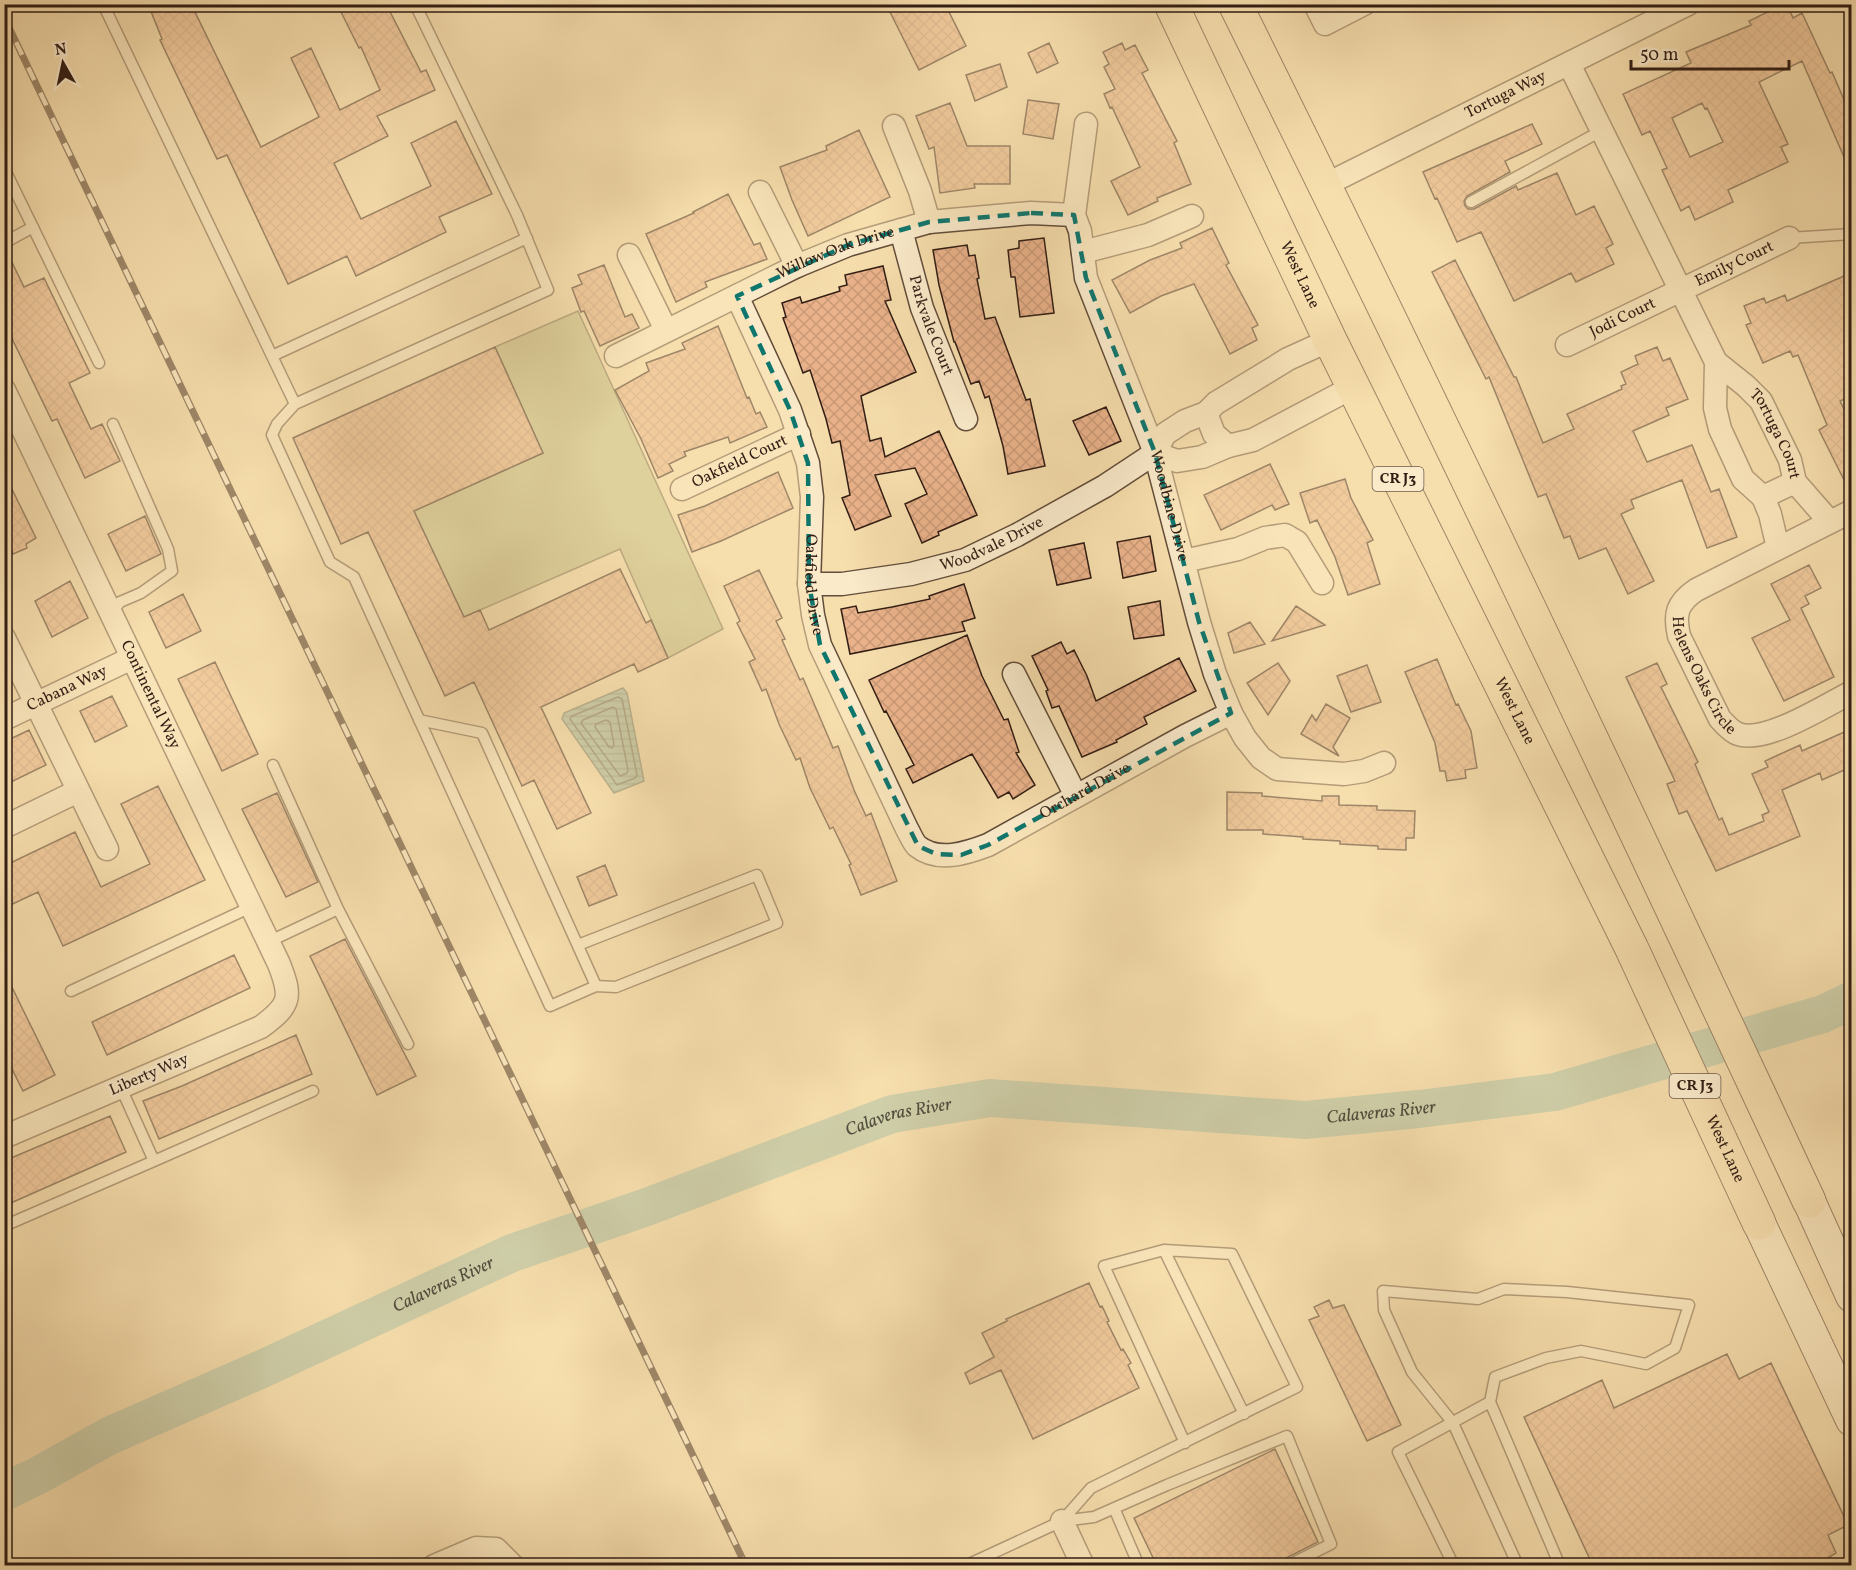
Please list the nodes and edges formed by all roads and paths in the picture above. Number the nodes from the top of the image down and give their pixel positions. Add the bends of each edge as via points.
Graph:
1 (103, 4) edge
2 (415, 4) edge
3 (1171, 4) edge
4 (1235, 4) edge
5 (1315, 4) edge
6 (1364, 4) edge
7 (1674, 8) edge
8 (1569, 64) junction
9 (1086, 124) dead end
10 (894, 126) dead end
11 (1602, 132) junction
12 (4, 168) edge
13 (1325, 185) junction
14 (760, 192) dead end
15 (1471, 202) dead end
16 (1074, 215) junction
17 (1191, 216) dead end
18 (929, 222) junction
19 (33, 227) junction
20 (901, 231) junction
21 (1851, 234) edge
22 (527, 238) junction
23 (1789, 238) joint
24 (4, 243) edge
25 (1083, 252) junction
26 (629, 255) dead end
27 (797, 266) junction
28 (1679, 291) junction
29 (737, 296) junction
30 (666, 330) junction
31 (1330, 340) junction
32 (1567, 345) dead end
33 (272, 356) junction
34 (616, 356) dead end
35 (1716, 362) junction
36 (99, 363) dead end
37 (1353, 387) junction
38 (4, 390) edge
39 (295, 404) junction
40 (1206, 413) junction
41 (966, 419) dead end
42 (113, 424) dead end
43 (799, 434) junction
44 (1228, 446) junction
45 (1155, 453) junction
46 (1795, 482) junction
47 (682, 489) dead end
48 (1763, 497) junction
49 (1851, 512) edge
50 (1830, 522) junction
51 (1778, 548) junction
52 (1184, 561) junction
53 (1322, 583) dead end
54 (809, 584) junction
55 (111, 613) junction
56 (4, 638) edge
57 (132, 658) junction
58 (1014, 674) dead end
59 (1851, 692) edge
60 (36, 704) junction
61 (1230, 712) junction
62 (4, 719) edge
63 (419, 720) junction
64 (1384, 763) dead end
65 (273, 765) dead end
66 (78, 791) junction
67 (1076, 796) junction
68 (4, 827) edge
69 (107, 849) dead end
70 (936, 854) joint
71 (251, 907) junction
72 (338, 909) junction
73 (268, 942) junction
74 (578, 945) junction
75 (596, 986) junction
76 (71, 991) dead end
77 (286, 1002) joint
78 (408, 1044) dead end
79 (120, 1088) junction
80 (313, 1091) dead end
81 (4, 1137) edge
82 (154, 1161) junction
83 (1809, 1201) joint
84 (1759, 1223) joint
85 (4, 1226) edge
86 (1164, 1250) junction
87 (1851, 1296) edge
88 (1491, 1402) junction
89 (1848, 1409) edge
90 (1244, 1414) junction
91 (1453, 1423) junction
92 (1185, 1443) junction
93 (1114, 1508) junction
94 (1062, 1521) junction
95 (434, 1566) edge
96 (513, 1566) edge
97 (965, 1566) edge
98 (1083, 1566) edge
99 (1139, 1566) edge
100 (1287, 1566) edge
101 (1454, 1566) edge
102 (1518, 1566) edge
103 (1560, 1566) edge

1 - 33 lane
2 - 22 lane
3 - 31 main road, West Lane / CR J3
4 - 13 main road
5 - 6 street via 1325,24
7 - 8 street, Tortuga Way
8 - 11 street, Tortuga Court
8 - 13 street, Tortuga Way
9 - 16 street, Woodbine Drive
10 - 18 street
11 - 15 lane
11 - 28 street, Tortuga Court
12 - 19 lane
13 - 83 main road via 1548,645
14 - 27 street
16 - 18 street, Willow Oak Drive via 1031,213
16 - 25 street, Woodbine Drive
17 - 25 street via 1148,235
18 - 20 street, Willow Oak Drive
19 - 24 lane
19 - 36 lane
20 - 27 street, Willow Oak Drive via 848,245
20 - 41 street, Parkvale Court via 922,308
21 - 23 lane
22 - 33 lane
22 - 39 lane via 549,290
23 - 28 street, Emily Court
25 - 45 street, Woodbine Drive via 1086,278
26 - 30 street
27 - 29 street, Willow Oak Drive
28 - 32 street, Jodi Court
28 - 35 street, Tortuga Court
29 - 30 street, Willow Oak Drive
29 - 43 street, Oakfield Drive
30 - 34 street, Willow Oak Drive
31 - 37 main road, West Lane / CR J3
31 - 40 street, Woodvale Drive via 1288,359
33 - 39 lane
35 - 46 street, Tortuga Court via 1761,401 1790,460
35 - 48 street, Tortuga Court via 1715,408 1719,429 1743,479
37 - 44 street via 1253,440
37 - 84 main road, West Lane / CR J3 via 1632,950
38 - 55 street, Continental Way
39 - 63 lane via 272,435 330,562 354,577
40 - 44 street via 1214,434
40 - 45 street, Woodvale Drive via 1165,434
42 - 55 lane via 168,549 172,571 141,593 120,602
43 - 47 street, Oakfield Court
43 - 54 street, Oakfield Drive via 812,497
44 - 45 street via 1202,457 1177,461
45 - 52 street, Woodbine Drive
45 - 54 street, Woodvale Drive via 1105,486 965,560 911,574 842,584
46 - 48 street, Tortuga Court
46 - 50 street
48 - 51 street
49 - 50 street, Helens Oaks Circle
50 - 51 street, Helens Oaks Circle
51 - 59 street, Helens Oaks Circle via 1696,590 1678,608 1679,636 1720,719 1740,734 1774,732
52 - 53 street via 1286,535 1297,542
52 - 61 street, Woodbine Drive via 1199,622
54 - 70 street, Oakfield Drive via 820,645 906,829 918,846
55 - 57 street, Continental Way
56 - 60 street
57 - 60 street, Cabana Way
57 - 71 street, Continental Way
58 - 67 street
60 - 62 street, Cabana Way
60 - 66 street
61 - 64 street, Woodbine Drive via 1245,738 1277,769 1344,774
61 - 67 street, Orchard Drive
63 - 74 lane via 482,734
63 - 75 lane via 550,1006
65 - 72 lane
66 - 68 street
66 - 69 street
67 - 70 street, Orchard Drive via 988,845 961,855
71 - 73 street, Continental Way
71 - 76 lane
72 - 73 lane
72 - 78 lane
73 - 77 street, Continental Way via 287,985
74 - 75 lane
74 - 75 lane via 758,875 777,923 616,987
77 - 79 street, Liberty Way via 274,1018 261,1026
79 - 81 street, Liberty Way
79 - 82 lane
80 - 82 lane
82 - 85 lane
83 - 87 main road
84 - 89 main road, West Lane / CR J3
86 - 90 lane
86 - 90 lane via 1232,1254 1297,1387
86 - 92 lane via 1104,1266
88 - 91 lane
88 - 91 lane via 1495,1377 1546,1358 1581,1351 1646,1364 1675,1348 1689,1305 1504,1289 1478,1299 1383,1291 1384,1310 1412,1372
88 - 103 lane
90 - 92 lane
91 - 101 lane via 1398,1452
91 - 102 lane
92 - 94 lane via 1091,1488
93 - 94 lane via 1094,1517
93 - 99 lane
93 - 100 lane via 1287,1436 1331,1544
94 - 97 lane
94 - 98 street
95 - 96 street via 476,1548 496,1549

